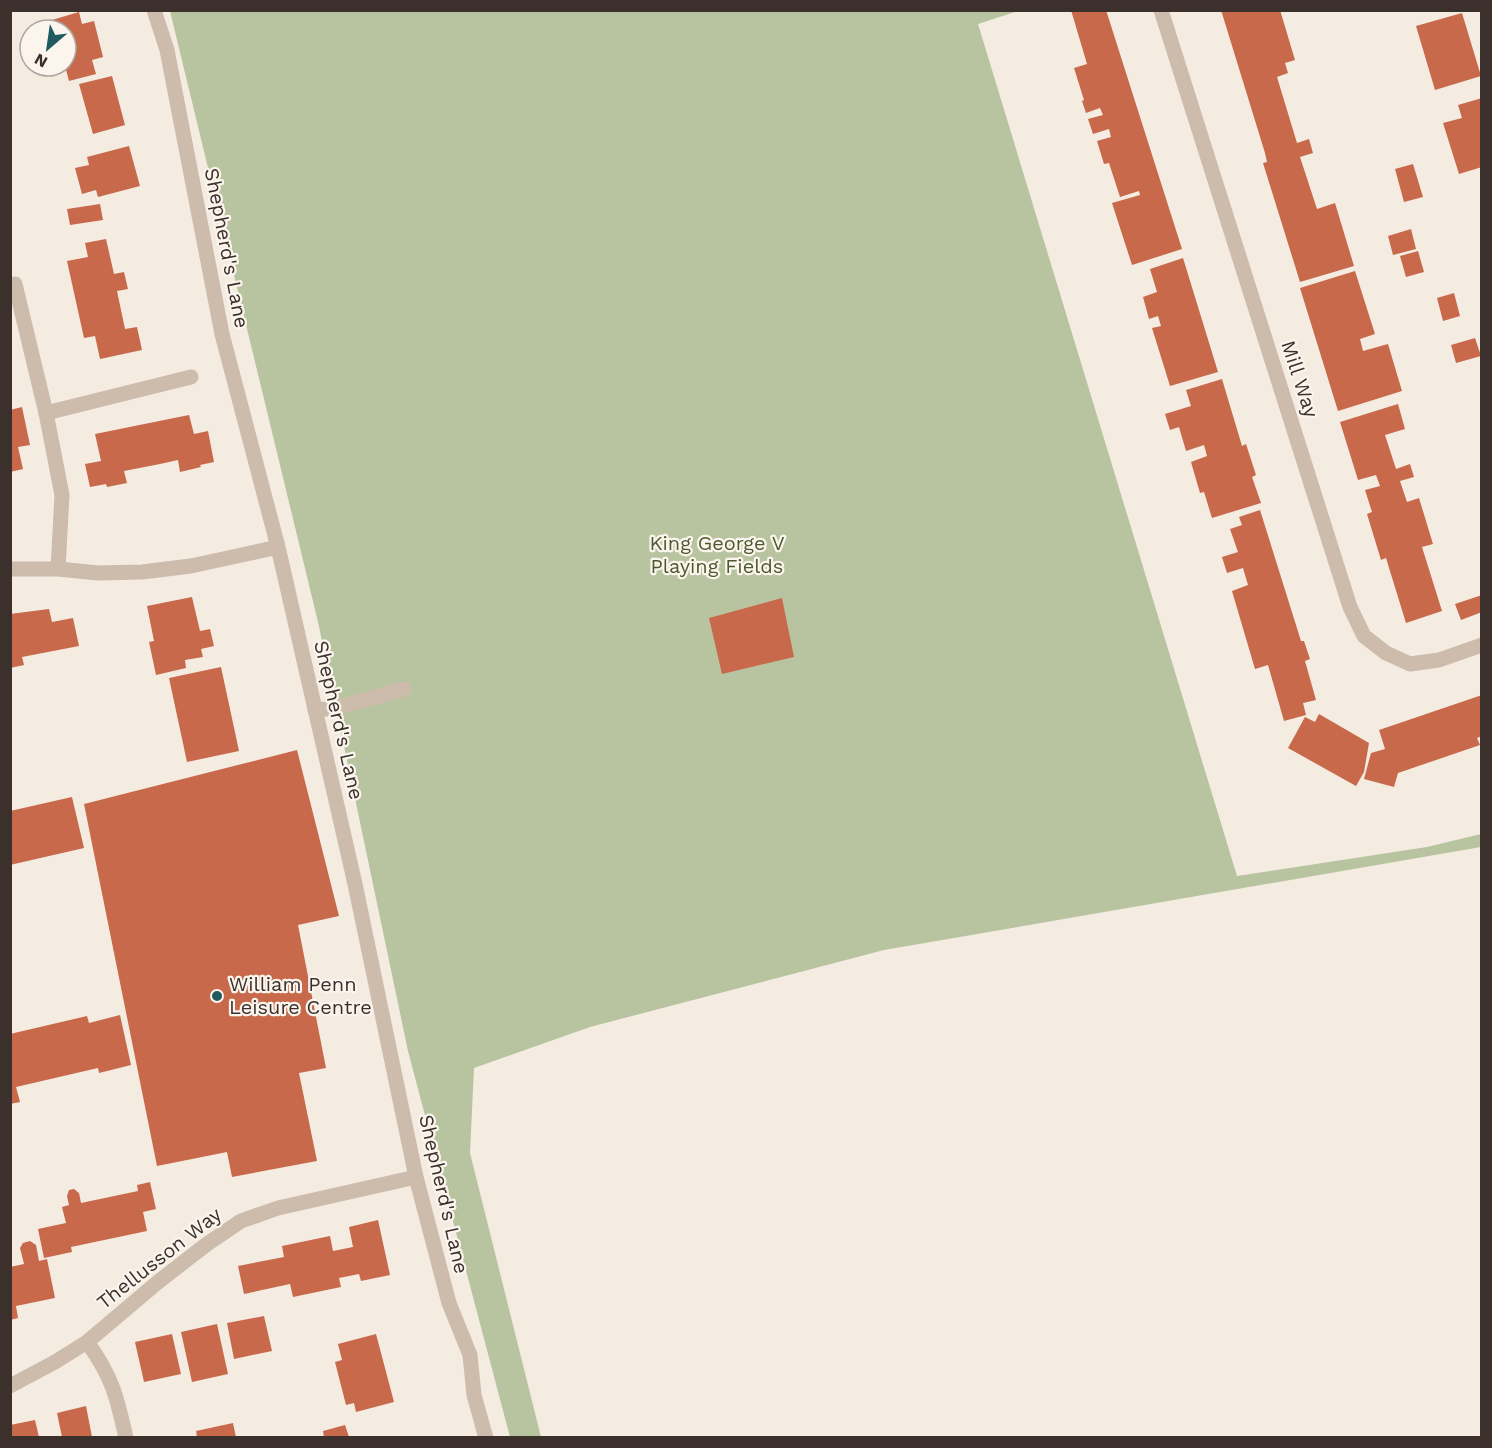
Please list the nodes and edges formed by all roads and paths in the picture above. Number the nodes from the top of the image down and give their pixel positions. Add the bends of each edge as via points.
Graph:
1 (154, 10) edge
2 (1161, 10) edge
3 (15, 284) dead end
4 (191, 377) dead end
5 (46, 412) junction
6 (278, 547) junction
7 (10, 569) edge
8 (58, 569) junction
9 (1482, 645) edge
10 (404, 689) dead end
11 (315, 710) junction
12 (416, 1177) junction
13 (87, 1342) junction
14 (10, 1386) edge
15 (126, 1437) edge
16 (486, 1437) edge

1 - 6 street, Shepherd's Lane via 166,50 222,334
2 - 9 street, Mill Way via 1350,607 1364,636 1386,653 1410,664 1438,660
3 - 5 street
4 - 5 street
5 - 8 street via 62,495
6 - 8 street via 142,572
6 - 11 street, Shepherd's Lane
7 - 8 street
10 - 11 street
11 - 12 street, Shepherd's Lane
12 - 13 street, Thellusson Way via 241,1221 158,1282
12 - 16 street, Shepherd's Lane via 449,1302 470,1355 474,1395
13 - 14 street, Thellusson Way
13 - 15 street via 114,1389

